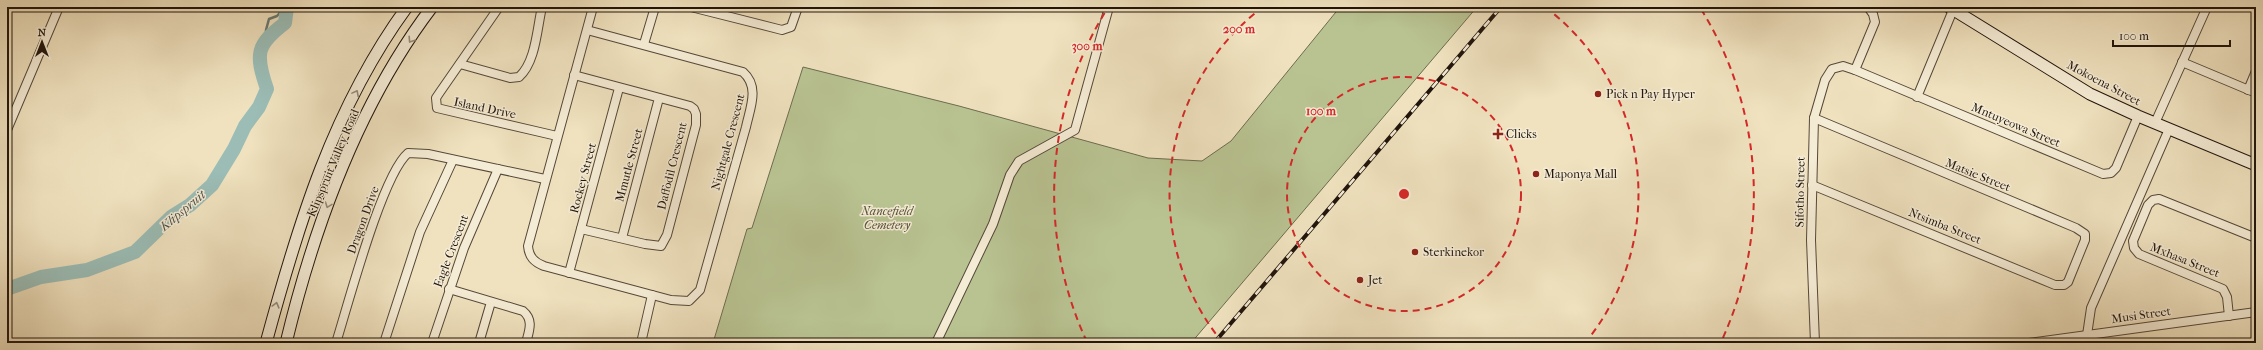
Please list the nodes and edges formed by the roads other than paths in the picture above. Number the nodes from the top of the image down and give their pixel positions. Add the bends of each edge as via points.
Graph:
1 (58, 7) edge
2 (407, 7) edge
3 (432, 7) edge
4 (498, 7) edge
5 (542, 7) edge
6 (593, 7) edge
7 (655, 7) edge
8 (691, 7) edge
9 (798, 7) edge
10 (1108, 7) edge
11 (1868, 7) edge
12 (2207, 7) edge
13 (1951, 8) edge
14 (587, 30) junction
15 (644, 44) junction
16 (2182, 62) junction
17 (460, 64) junction
18 (1855, 70) junction
19 (2256, 71) edge
20 (574, 75) junction
21 (619, 88) junction
22 (2252, 91) edge
23 (1917, 97) junction
24 (659, 98) junction
25 (2138, 116) junction
26 (1814, 118) junction
27 (2155, 123) junction
28 (2169, 129) junction
29 (7, 130) edge
30 (557, 136) junction
31 (453, 160) junction
32 (2256, 165) edge
33 (498, 169) junction
34 (545, 179) junction
35 (1812, 185) junction
36 (581, 229) junction
37 (622, 238) junction
38 (2256, 238) edge
39 (568, 273) junction
40 (2068, 282) joint
41 (449, 289) junction
42 (652, 295) junction
43 (491, 302) junction
44 (2256, 312) edge
45 (2229, 316) junction
46 (2087, 339) edge
47 (266, 343) edge
48 (286, 343) edge
49 (336, 343) edge
50 (384, 343) edge
51 (432, 343) edge
52 (478, 343) edge
53 (526, 343) edge
54 (642, 343) edge
55 (936, 343) edge
56 (1815, 343) edge
57 (2029, 343) edge

1 - 29 street
47 -> 2 main road, Klipspruit Valley Road via 298,228 319,171 355,95
3 -> 48 main road, Klipspruit Valley Road via 378,95 340,174 320,225
4 - 17 street, Island Drive
5 - 17 street via 531,56 519,77 510,78
6 - 14 street
7 - 15 street
8 - 9 street via 782,30 791,27
10 - 55 street via 1075,130 1019,161 1010,175 993,224
11 - 18 street via 1875,22
12 - 16 street
13 - 23 street
13 - 25 main road, Mokoena Street via 2090,94
14 - 15 street, Nightgale Crescent
14 - 20 street, Nightgale Crescent
15 - 42 street, Nightgale Crescent via 743,72 750,78 753,90 746,127 700,290 693,298 683,302
16 - 22 street
16 - 27 street
17 - 30 street, Island Drive via 436,98 437,108
18 - 23 street, Mntuyeowa Street
18 - 26 street, Sifotho Street via 1836,66 1828,72
19 - 22 street
20 - 21 street, Daffodil Crescent
20 - 30 street, Nightgale Crescent
21 - 24 street, Daffodil Crescent
21 - 36 street, Rockey Street
23 - 25 street, Mntuyeowa Street via 2103,174 2111,173 2116,168
24 - 37 street, Mmutle Street
24 - 37 street, Daffodil Crescent via 690,106 696,114 696,125 667,235 661,246
25 - 27 main road, Mokoena Street
26 - 35 street, Sifotho Street
26 - 40 street, Matsie Street via 2080,230 2085,240
27 - 28 main road, Mokoena Street
28 - 32 main road, Mokoena Street
28 - 46 street via 2091,308
30 - 34 street, Nightgale Crescent
31 - 33 street, Dragon Drive
31 - 49 street, Dragon Drive via 414,152 408,153 398,165 378,210
31 - 50 street via 420,232
33 - 34 street, Dragon Drive
33 - 41 street, Eagle Crescent via 476,217
34 - 39 street, Nightgale Crescent via 528,252 538,264
35 - 40 street, Ntsimba Street via 2055,285 2064,286
35 - 56 street, Sifotho Street via 1811,240
36 - 37 street, Daffodil Crescent
36 - 39 street, Rockey Street
38 - 45 street, Mxhasa Street via 2160,199 2153,200 2148,205 2133,241 2134,248 2139,254 2223,289 2227,297
39 - 42 street, Nightgale Crescent
41 - 43 street
41 - 51 street, Eagle Crescent
42 - 54 street
43 - 52 street
43 - 53 street via 528,314 531,323
44 - 45 street, Musi Street
45 - 46 street, Musi Street
46 - 57 street, Musi Street

